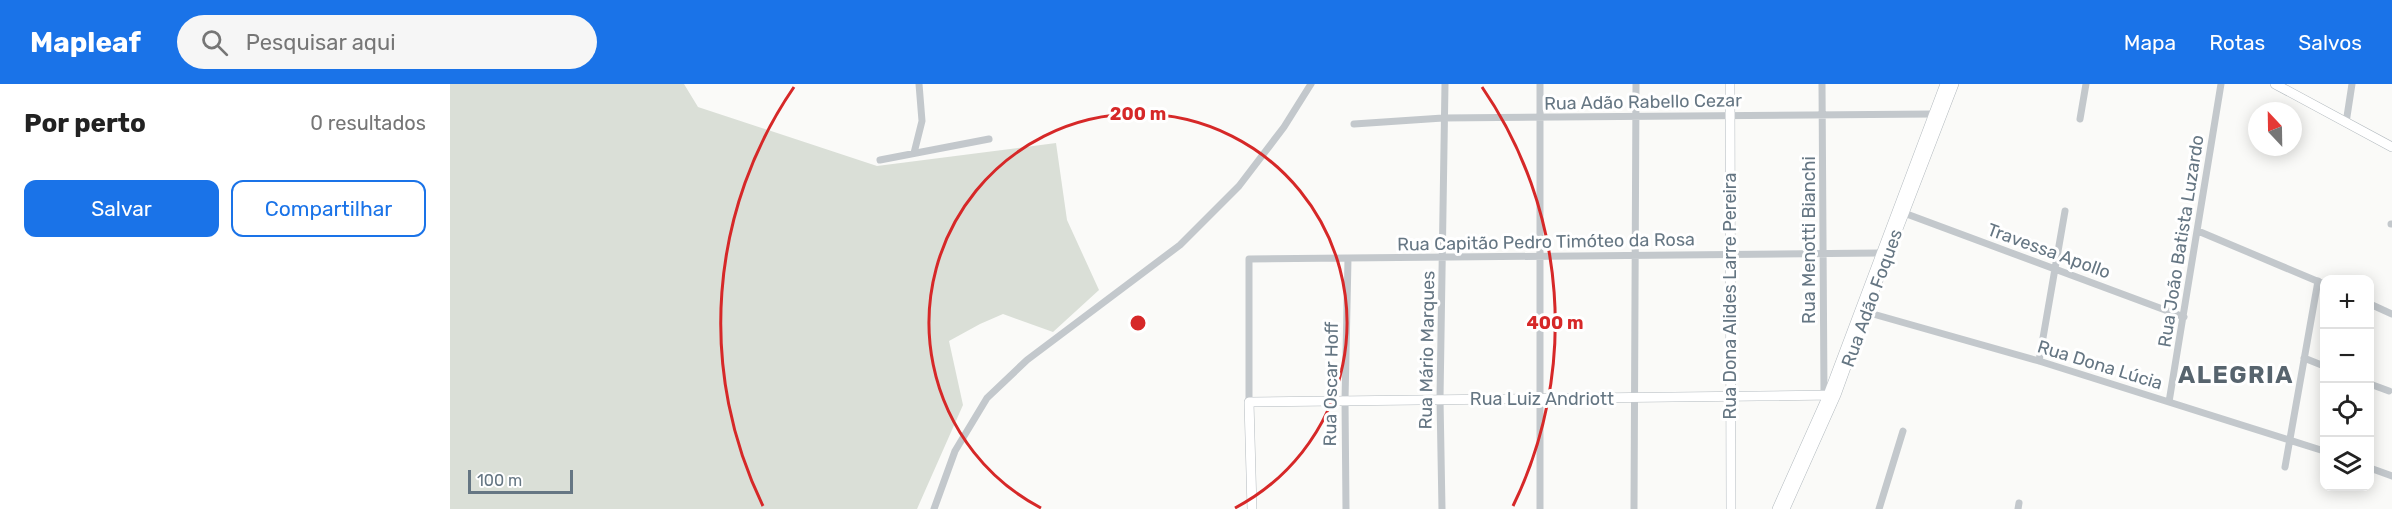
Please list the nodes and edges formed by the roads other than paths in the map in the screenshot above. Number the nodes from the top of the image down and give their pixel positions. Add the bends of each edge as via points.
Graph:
1 (919, 84) edge
2 (1311, 84) edge
3 (1445, 84) edge
4 (1540, 84) edge
5 (1636, 84) edge
6 (1730, 84) edge
7 (1822, 84) edge
8 (1945, 84) edge
9 (1954, 84) edge
10 (2086, 84) edge
11 (2221, 84) edge
12 (2275, 84) edge
13 (2352, 84) edge
14 (1823, 114) junction
15 (1933, 114) junction
16 (1731, 116) junction
17 (1443, 118) junction
18 (1540, 118) junction
19 (1636, 118) junction
20 (2080, 119) dead end
21 (2346, 123) junction
22 (1354, 124) dead end
23 (989, 139) dead end
24 (2392, 147) edge
25 (914, 153) junction
26 (879, 160) dead end
27 (2065, 211) dead end
28 (1904, 213) junction
29 (2198, 231) junction
30 (1824, 253) junction
31 (1880, 253) junction
32 (1636, 255) junction
33 (1730, 255) junction
34 (1540, 256) junction
35 (1348, 259) junction
36 (1444, 259) junction
37 (2055, 268) junction
38 (2320, 282) edge
39 (2320, 286) edge
40 (2374, 306) edge
41 (1866, 312) junction
42 (2392, 314) edge
43 (2184, 317) junction
44 (2304, 358) junction
45 (2039, 361) junction
46 (2320, 364) edge
47 (2374, 386) edge
48 (2389, 392) dead end
49 (1830, 395) junction
50 (1730, 397) junction
51 (1440, 399) junction
52 (1538, 399) junction
53 (1633, 399) junction
54 (1345, 400) junction
55 (1249, 402) junction
56 (2169, 402) junction
57 (1903, 431) dead end
58 (2290, 439) junction
59 (2320, 449) edge
60 (2285, 467) dead end
61 (2374, 469) edge
62 (2392, 476) edge
63 (934, 509) edge
64 (1251, 509) edge
65 (1346, 509) edge
66 (1442, 509) edge
67 (1539, 509) edge
68 (1634, 509) edge
69 (1731, 509) edge
70 (1777, 509) edge
71 (1785, 509) edge
72 (1880, 509) edge

1 - 25 street via 922,121
2 - 63 street via 1239,186 1180,245 1027,360 987,398 955,451
3 - 17 street, Rua Mário Marques
4 - 18 street
5 - 19 street
6 - 16 street, Rua Dona Alides Larre Pereira
7 - 14 street, Rua Menotti Bianchi
8 - 15 street, Rua Adão Foques
9 - 28 street, Rua Adão Foques
10 - 20 street
11 - 29 street, Rua João Batista Luzardo
12 - 21 street
13 - 21 street
14 - 15 street, Rua Adão Rabello Cezar
14 - 16 street, Rua Adão Rabello Cezar
14 - 30 street, Rua Menotti Bianchi
15 - 31 street, Rua Adão Foques
16 - 19 street, Rua Adão Rabello Cezar
16 - 33 street, Rua Dona Alides Larre Pereira
17 - 18 street, Rua Adão Rabello Cezar
17 - 22 street, Rua Adão Rabello Cezar
17 - 36 street, Rua Mário Marques
18 - 19 street, Rua Adão Rabello Cezar
18 - 34 street
19 - 32 street
21 - 24 street
23 - 25 street
25 - 26 street
27 - 37 street
28 - 37 street, Travessa Apollo
28 - 41 street, Rua Adão Foques
29 - 38 street
29 - 43 street, Rua João Batista Luzardo
30 - 31 street, Rua Capitão Pedro Timóteo da Rosa
30 - 33 street, Rua Capitão Pedro Timóteo da Rosa
30 - 49 street, Rua Menotti Bianchi
31 - 49 street, Rua Adão Foques
32 - 33 street, Rua Capitão Pedro Timóteo da Rosa
32 - 34 street, Rua Capitão Pedro Timóteo da Rosa
32 - 53 street
33 - 50 street, Rua Dona Alides Larre Pereira
34 - 36 street, Rua Capitão Pedro Timóteo da Rosa
34 - 52 street
35 - 36 street, Rua Capitão Pedro Timóteo da Rosa
35 - 54 street, Rua Oscar Hoff
35 - 55 street, Rua Capitão Pedro Timóteo da Rosa via 1249,260
36 - 51 street, Rua Mário Marques
37 - 43 street, Travessa Apollo
37 - 45 street
39 - 44 street
40 - 42 street
41 - 45 street, Rua Dona Lúcia
41 - 49 street, Rua Adão Foques
43 - 56 street, Rua João Batista Luzardo
44 - 46 street
44 - 58 street
45 - 56 street, Rua Dona Lúcia
47 - 48 street
49 - 50 street, Rua Luiz Andriott
49 - 70 street, Rua Adão Foques
49 - 71 street, Rua Adão Foques
50 - 53 street, Rua Luiz Andriott
50 - 69 street, Rua Dona Alides Larre Pereira
51 - 52 street, Rua Luiz Andriott
51 - 54 street, Rua Luiz Andriott
51 - 66 street, Rua Mário Marques
52 - 53 street, Rua Luiz Andriott
52 - 67 street
53 - 68 street
54 - 55 street, Rua Luiz Andriott
54 - 65 street, Rua Oscar Hoff
55 - 64 street
56 - 58 street, Rua Dona Lúcia
57 - 72 street
58 - 59 street, Rua Dona Lúcia
58 - 60 street
61 - 62 street

